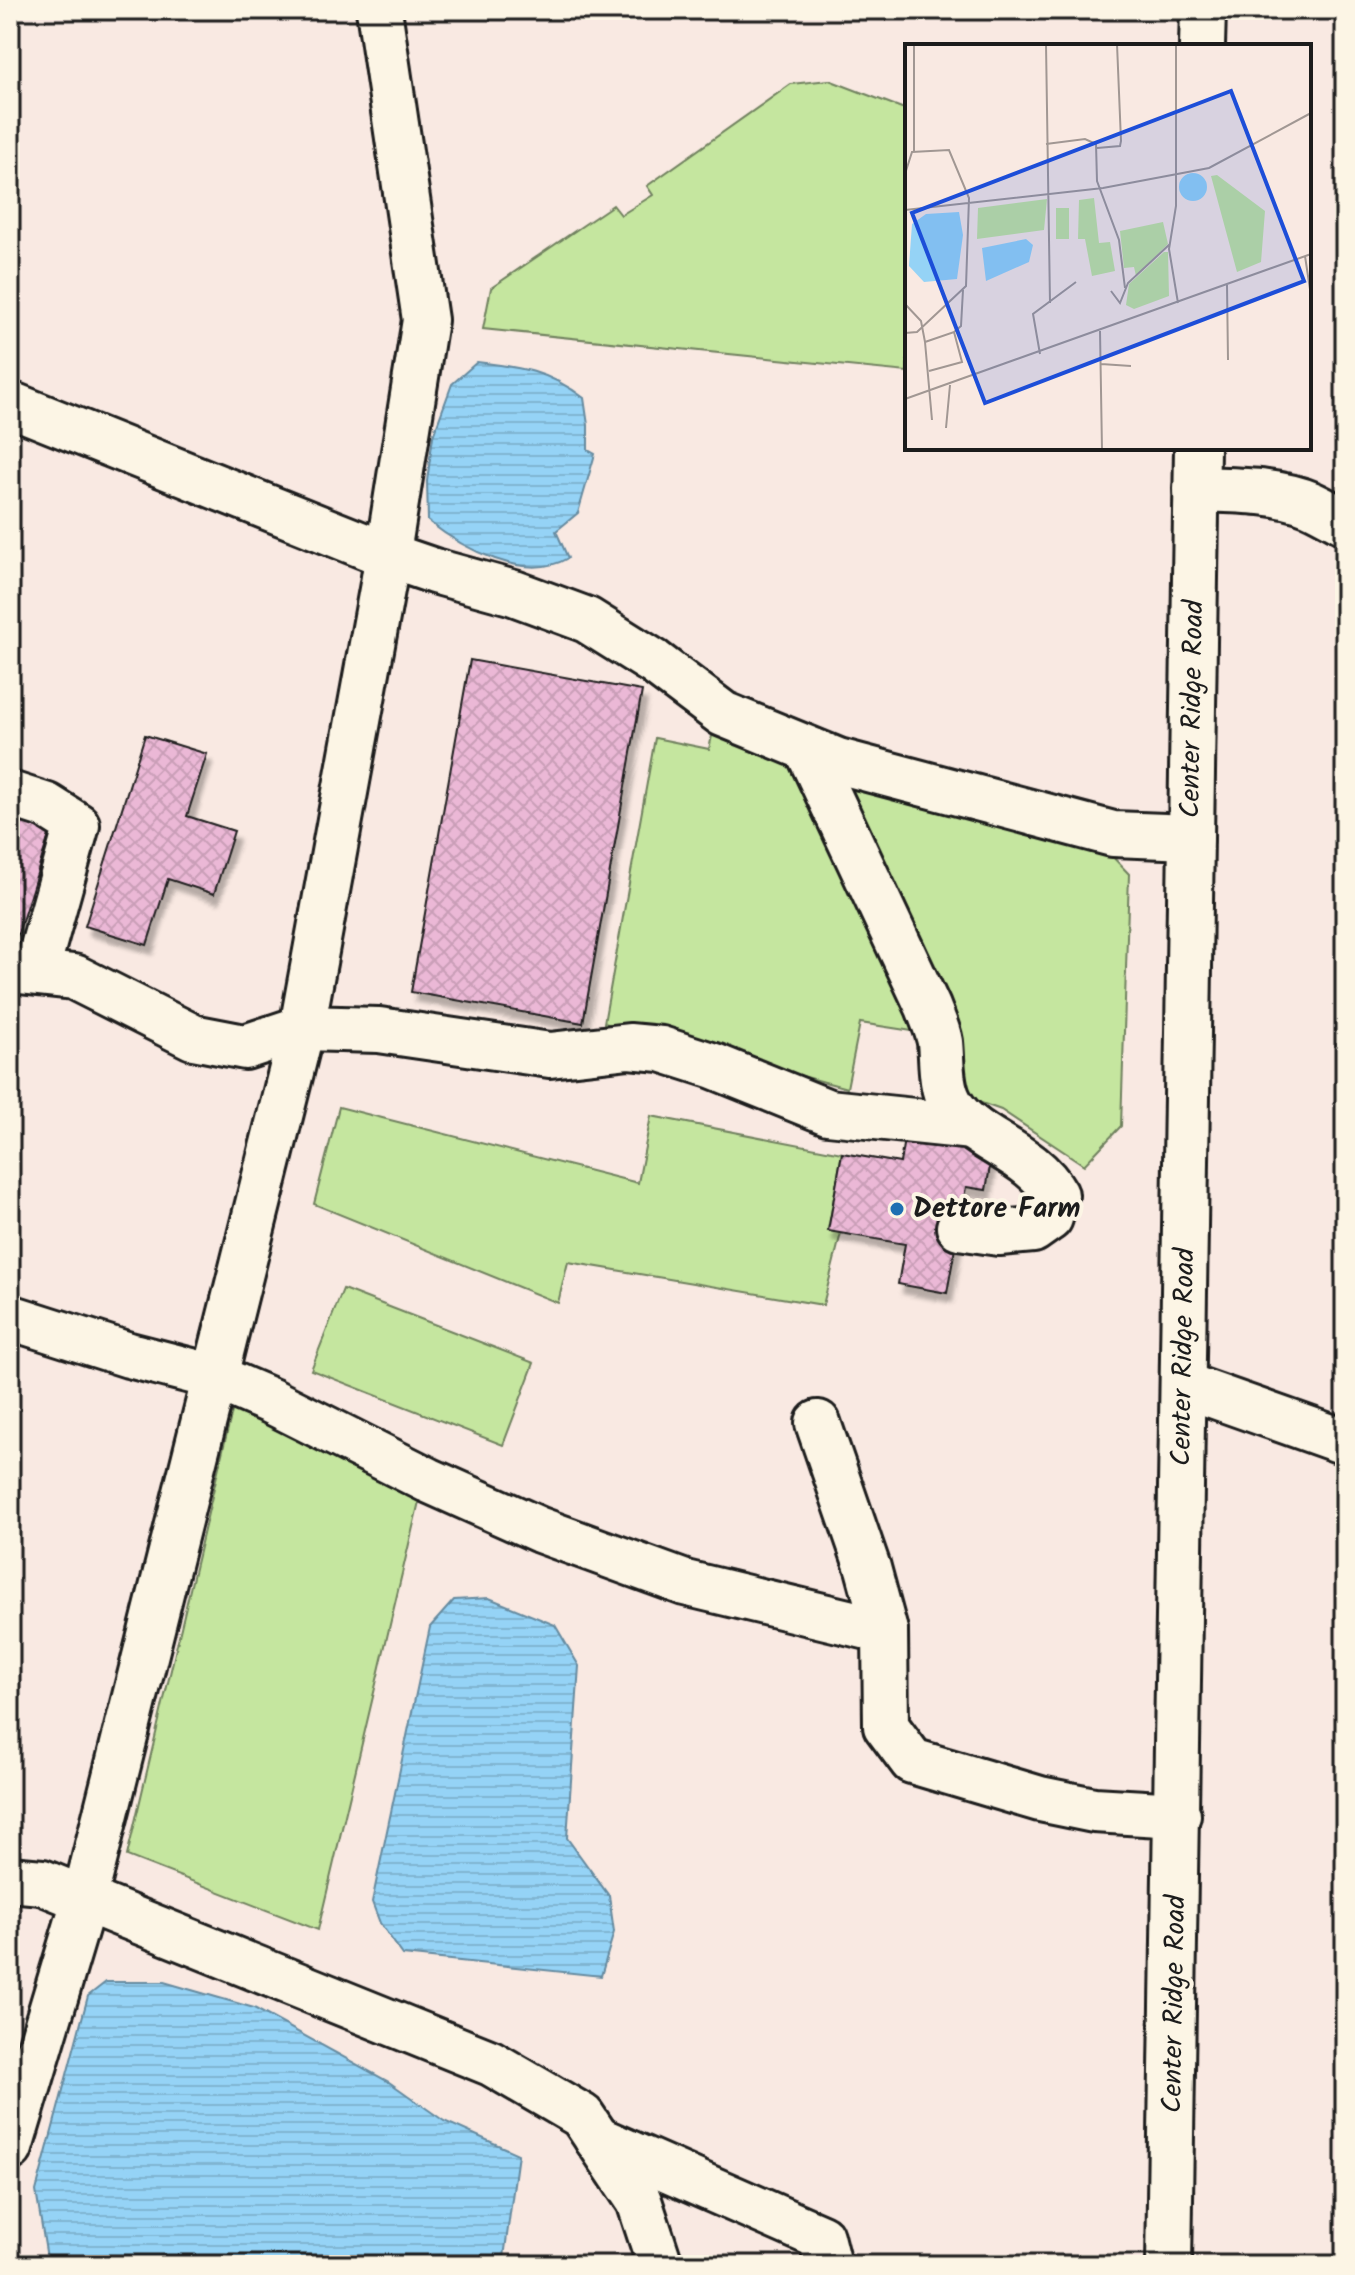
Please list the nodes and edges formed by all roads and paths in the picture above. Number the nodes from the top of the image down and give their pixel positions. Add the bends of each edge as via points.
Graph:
1 (379, 10) edge
2 (1203, 10) edge
3 (1202, 44) edge
4 (10, 404) edge
5 (1196, 469) edge
6 (1345, 522) edge
7 (387, 555) junction
8 (807, 749) junction
9 (10, 794) edge
10 (1191, 837) junction
11 (23, 971) edge
12 (302, 1028) junction
13 (972, 1127) junction
14 (959, 1227) dead end
15 (10, 1317) edge
16 (215, 1377) junction
17 (1184, 1385) junction
18 (818, 1423) dead end
19 (1345, 1442) edge
20 (885, 1631) junction
21 (1178, 1815) junction
22 (10, 1879) edge
23 (84, 1901) junction
24 (597, 2139) junction
25 (10, 2148) edge
26 (660, 2265) edge
27 (828, 2265) edge
28 (1169, 2265) edge

1 - 7 main road via 425,320
2 - 3 main road
4 - 7 main road
5 - 6 main road via 1310,503
5 - 10 main road, Center Ridge Road
7 - 8 main road via 587,620 723,714
7 - 12 main road
8 - 10 main road via 1113,834
8 - 13 main road via 928,1007 950,1103
9 - 11 main road via 47,806 77,825
10 - 17 main road, Center Ridge Road
11 - 12 main road via 74,977 193,1037 245,1047
12 - 13 main road via 379,1030 550,1055 629,1046 661,1049 828,1112
12 - 16 main road
13 - 14 main road via 1015,1152 1056,1195 1050,1218 1033,1230 999,1233
15 - 16 main road
16 - 20 main road via 540,1530 685,1583
16 - 23 main road
17 - 19 main road
17 - 21 main road, Center Ridge Road
18 - 20 main road
20 - 21 main road via 886,1726 912,1761 1067,1805
21 - 28 main road, Center Ridge Road
22 - 23 main road via 42,1882
23 - 24 main road via 491,2063 582,2116
23 - 25 main road
24 - 26 main road via 639,2201
24 - 27 main road via 821,2237

